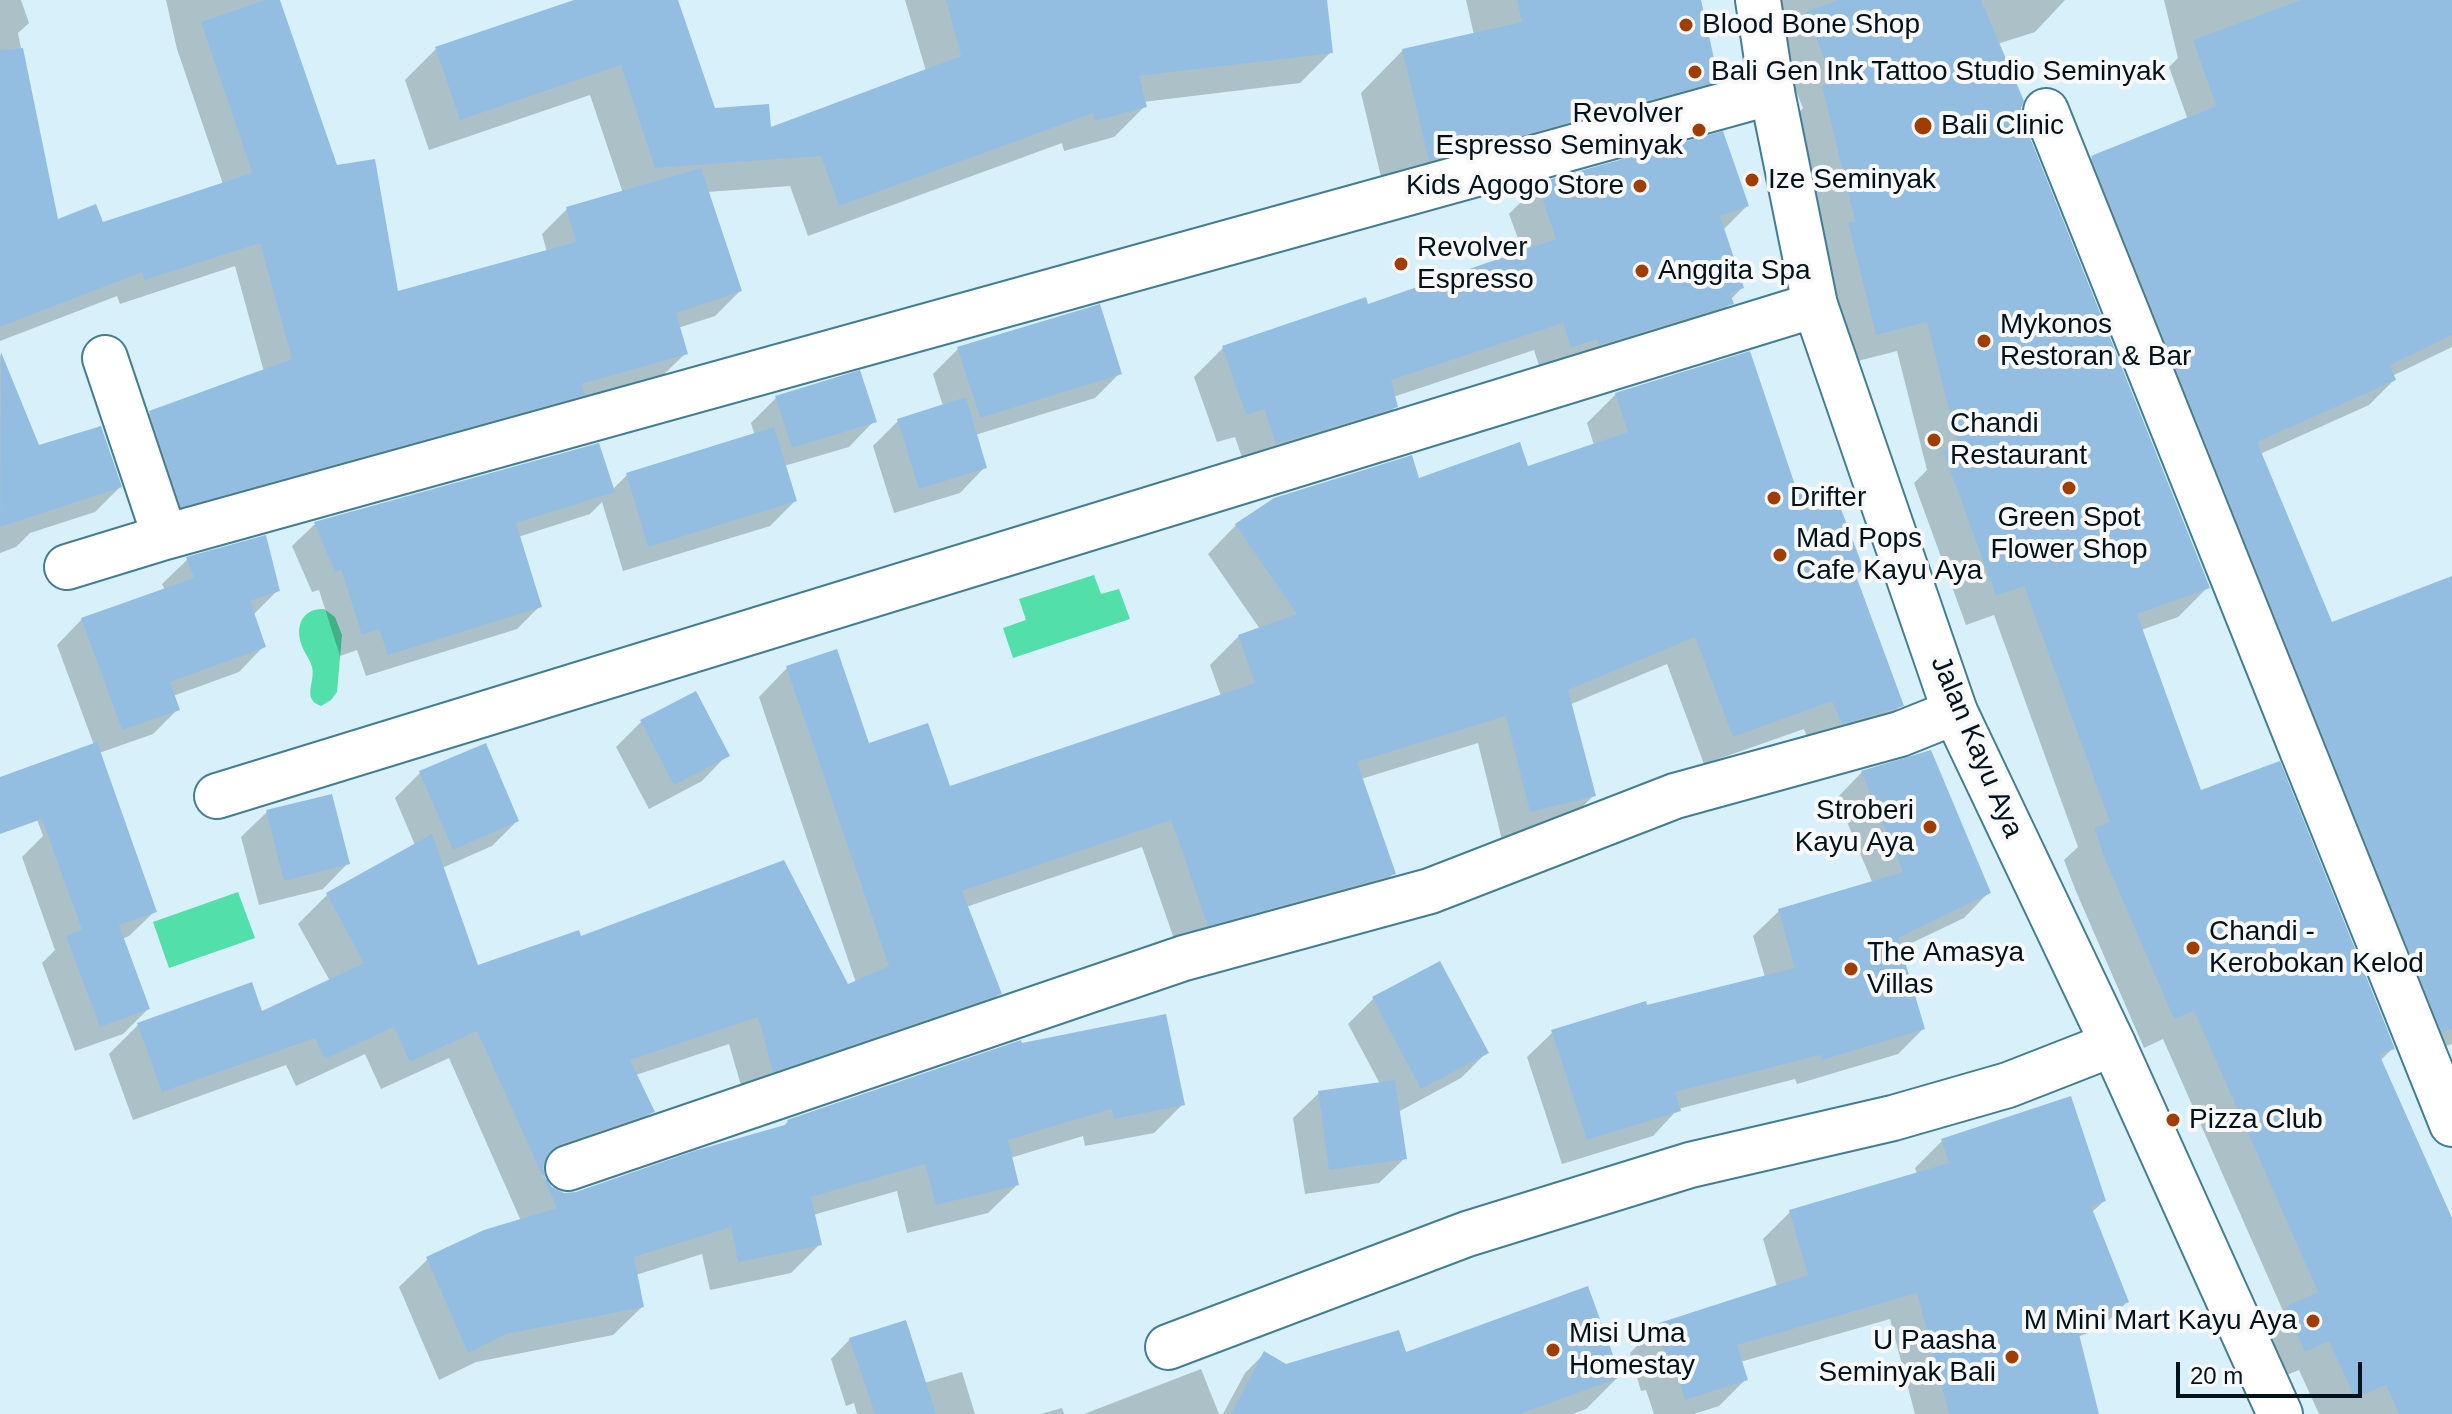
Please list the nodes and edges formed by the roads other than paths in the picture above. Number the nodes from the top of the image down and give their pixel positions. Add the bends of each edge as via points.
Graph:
1 (1758, 0) edge
2 (1772, 92) junction
3 (2046, 111) dead end
4 (1815, 305) junction
5 (105, 358) dead end
6 (165, 537) junction
7 (67, 567) dead end
8 (1955, 712) junction
9 (217, 796) dead end
10 (2113, 1044) junction
11 (2452, 1124) edge
12 (568, 1168) dead end
13 (1168, 1347) dead end
14 (2280, 1414) edge

1 - 2 street, Jalan Kayu Aya
2 - 4 street, Jalan Kayu Aya
2 - 6 street
3 - 11 street
4 - 8 street, Jalan Kayu Aya
4 - 9 street
5 - 6 street
6 - 7 street
8 - 10 street, Jalan Kayu Aya
8 - 12 street via 1900,734 1675,796 1430,891 1184,958
10 - 13 street via 2008,1085 1690,1165 1467,1234
10 - 14 street, Jalan Kayu Aya

